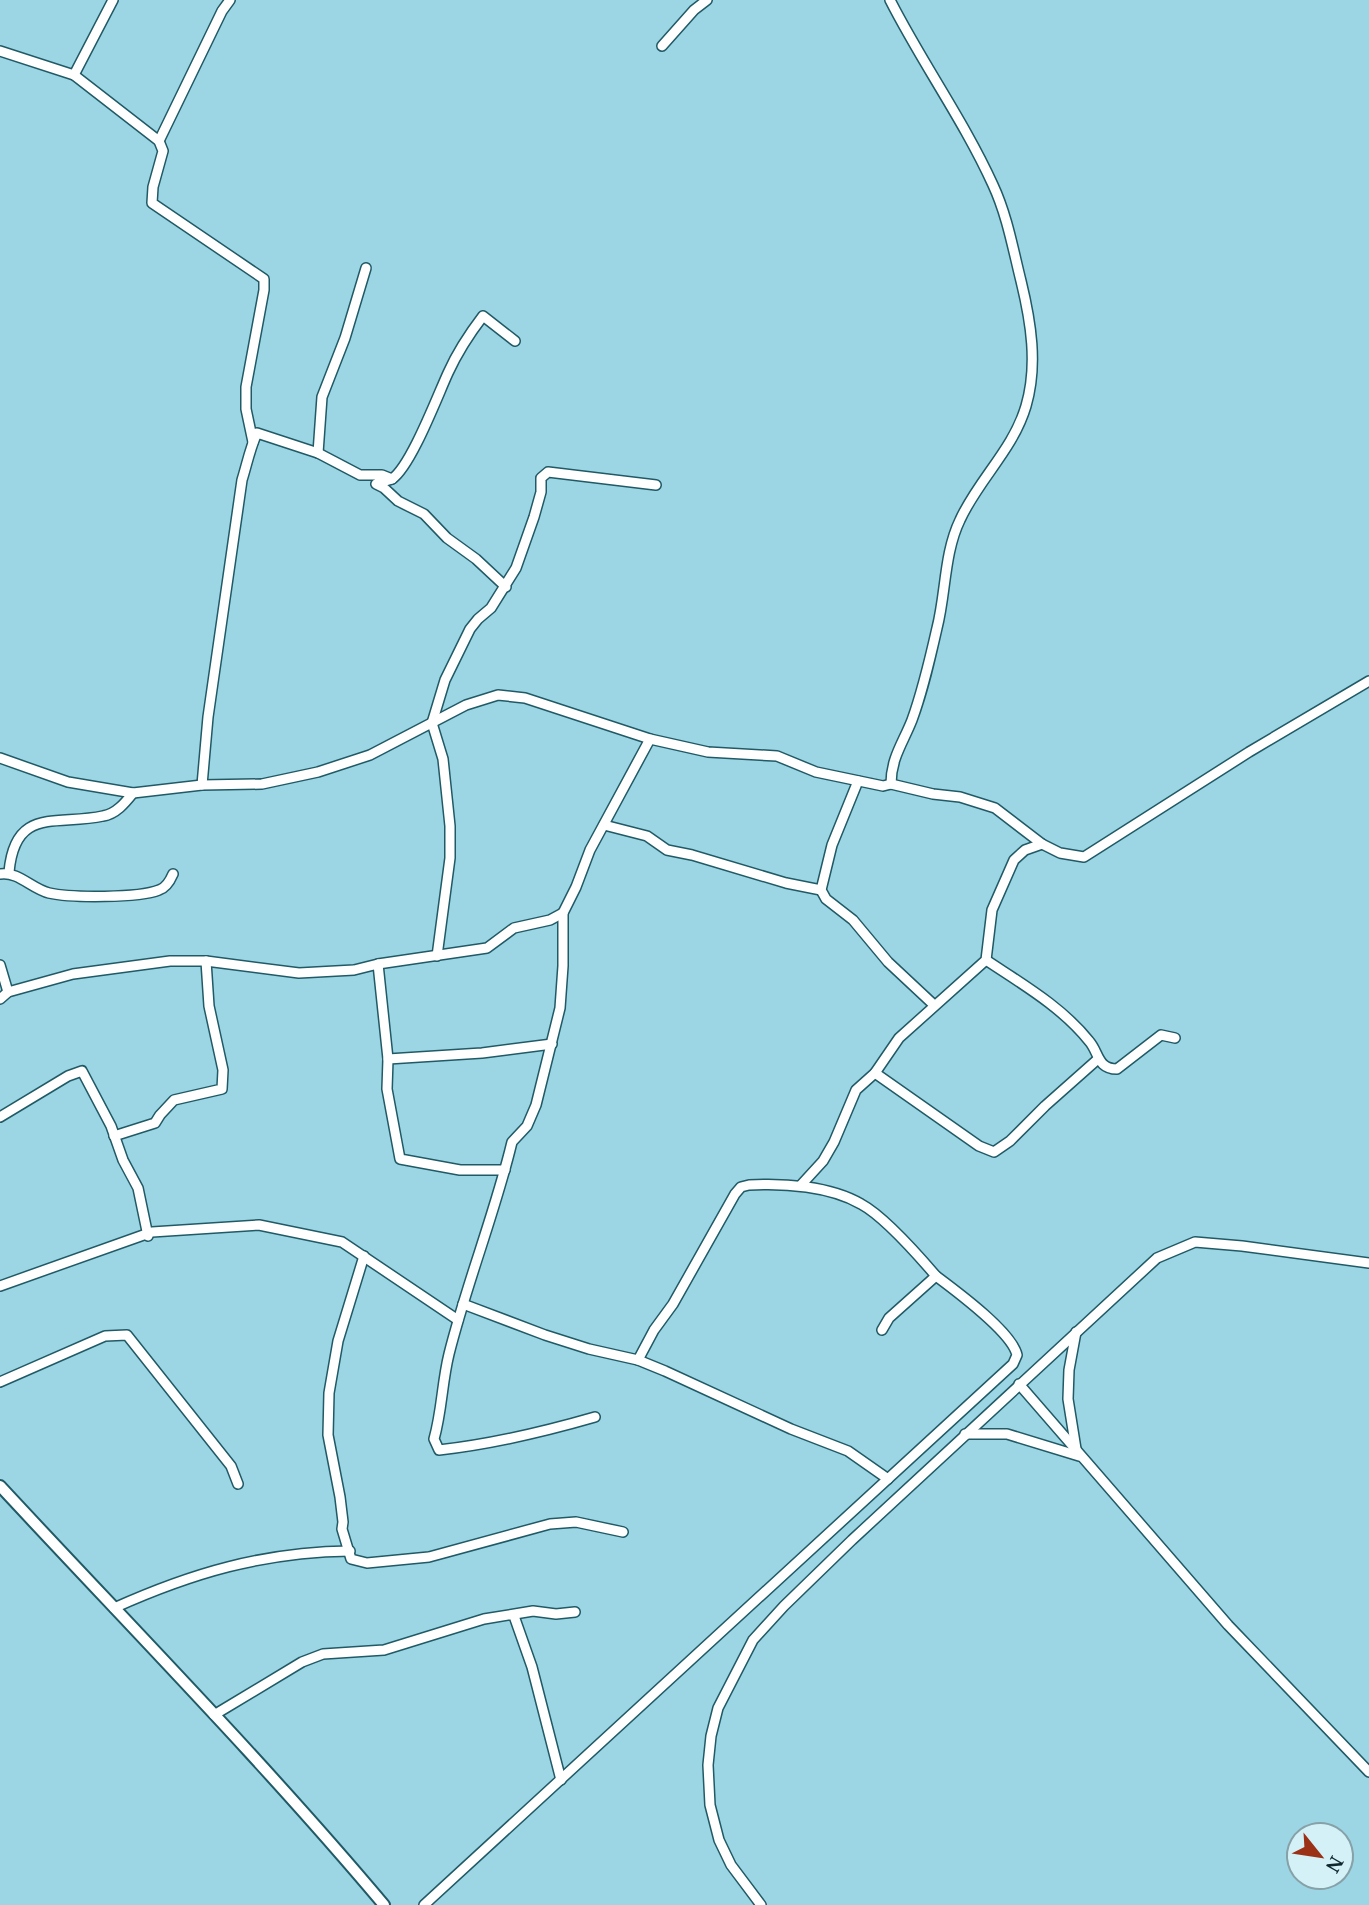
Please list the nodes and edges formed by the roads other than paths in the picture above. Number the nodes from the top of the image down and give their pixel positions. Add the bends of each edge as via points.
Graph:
1 (113, 0) edge
2 (230, 0) edge
3 (707, 0) edge
4 (890, 0) edge
5 (662, 46) dead end
6 (0, 51) edge
7 (74, 75) junction
8 (159, 141) junction
9 (366, 268) dead end
10 (515, 341) dead end
11 (253, 442) junction
12 (318, 453) junction
13 (392, 480) junction
14 (656, 485) dead end
15 (506, 587) junction
16 (1369, 681) edge
17 (432, 723) junction
18 (650, 739) junction
19 (0, 758) edge
20 (858, 781) junction
21 (891, 784) junction
22 (202, 785) junction
23 (132, 793) junction
24 (604, 825) junction
25 (1042, 844) junction
26 (5, 873) edge
27 (173, 874) dead end
28 (821, 890) junction
29 (564, 914) junction
30 (437, 956) junction
31 (986, 960) junction
32 (206, 961) junction
33 (378, 964) junction
34 (0, 965) edge
35 (8, 992) junction
36 (0, 999) edge
37 (934, 1005) junction
38 (1175, 1038) dead end
39 (552, 1044) junction
40 (388, 1059) junction
41 (1098, 1059) junction
42 (875, 1073) junction
43 (0, 1117) edge
44 (114, 1136) junction
45 (505, 1170) junction
46 (801, 1185) junction
47 (148, 1236) junction
48 (364, 1256) junction
49 (1369, 1263) edge
50 (936, 1276) junction
51 (0, 1286) edge
52 (463, 1304) junction
53 (458, 1320) junction
54 (882, 1330) dead end
55 (1076, 1332) junction
56 (638, 1360) junction
57 (0, 1382) edge
58 (1019, 1384) junction
59 (595, 1418) dead end
60 (965, 1434) junction
61 (1079, 1454) junction
62 (888, 1479) junction
63 (238, 1484) dead end
64 (0, 1486) edge
65 (623, 1532) dead end
66 (350, 1551) junction
67 (114, 1608) junction
68 (575, 1612) dead end
69 (514, 1616) junction
70 (214, 1715) junction
71 (1369, 1772) edge
72 (561, 1780) junction
73 (384, 1905) edge
74 (424, 1905) edge
75 (761, 1905) edge

1 - 7 street
2 - 8 street
3 - 5 street
4 - 21 street via 994,186 1029,312 1032,341 1032,373 1018,426 972,498 951,543 938,626 912,720 891,766
6 - 7 street
7 - 8 street
8 - 11 street via 163,151 152,203 264,279 246,387
9 - 12 street via 322,397
10 - 13 street via 483,316 448,372 421,435
11 - 12 street via 257,433
11 - 22 street via 242,480
12 - 13 street via 360,475
13 - 15 street via 376,484 424,514
14 - 15 street via 548,472 541,478 534,517
15 - 17 street via 470,629 445,680
16 - 25 street via 1084,857
17 - 18 street via 498,695 525,698
17 - 22 street via 370,755 318,772 262,784
17 - 30 street via 443,759 450,826
18 - 20 street via 708,752 777,756 816,772
18 - 24 street
19 - 23 street via 68,782
20 - 21 street
20 - 28 street via 832,845
21 - 25 street via 995,808
22 - 23 street
23 - 26 street via 105,816 36,823 24,831
24 - 28 street via 647,836 667,850
24 - 29 street
25 - 31 street via 1025,850 1010,867 992,910
26 - 27 street via 49,893 108,897 160,890
28 - 37 street
29 - 30 street via 514,928 487,948
29 - 39 street via 564,966
30 - 33 street
31 - 37 street
31 - 41 street via 1076,1026 1092,1043
32 - 33 street via 299,973
32 - 35 street via 170,961 73,974
32 - 44 street via 222,1089 174,1100 155,1123
33 - 40 street
34 - 35 street
35 - 36 street
37 - 42 street via 899,1038
38 - 41 street via 1161,1035 1117,1069
39 - 40 street
39 - 45 street via 536,1105 527,1126 512,1142
40 - 45 street via 387,1089 400,1158 460,1170
41 - 42 street via 994,1152
42 - 46 street via 856,1090 834,1142
43 - 44 street via 82,1071
44 - 47 street via 138,1188
45 - 52 street
46 - 50 street via 863,1204
46 - 56 street via 749,1185 735,1194
47 - 48 street via 152,1232 259,1225 342,1242
47 - 51 street
48 - 53 street
48 - 66 street via 338,1340 329,1393 328,1435 342,1530
49 - 55 street via 1195,1242 1157,1258
50 - 54 street via 889,1318
50 - 62 street via 1012,1343 1017,1355 1013,1364
52 - 53 street
52 - 56 street via 589,1349
53 - 59 street via 434,1439 439,1450 532,1435
55 - 58 street
55 - 61 street via 1068,1399
56 - 62 street via 848,1451
57 - 63 street via 105,1336 127,1335 230,1466
58 - 60 street
58 - 61 street
60 - 61 street via 1015,1435
60 - 75 street via 753,1640 718,1708 708,1765 710,1805 731,1865
61 - 71 street via 1228,1625
62 - 72 street
64 - 67 street
65 - 66 street via 576,1522 550,1524 429,1558 388,1562 351,1559
66 - 67 street via 253,1560 166,1585
67 - 70 street
68 - 69 street via 533,1611
69 - 70 street via 484,1619 384,1650 323,1654
69 - 72 street
70 - 73 street
72 - 74 street

